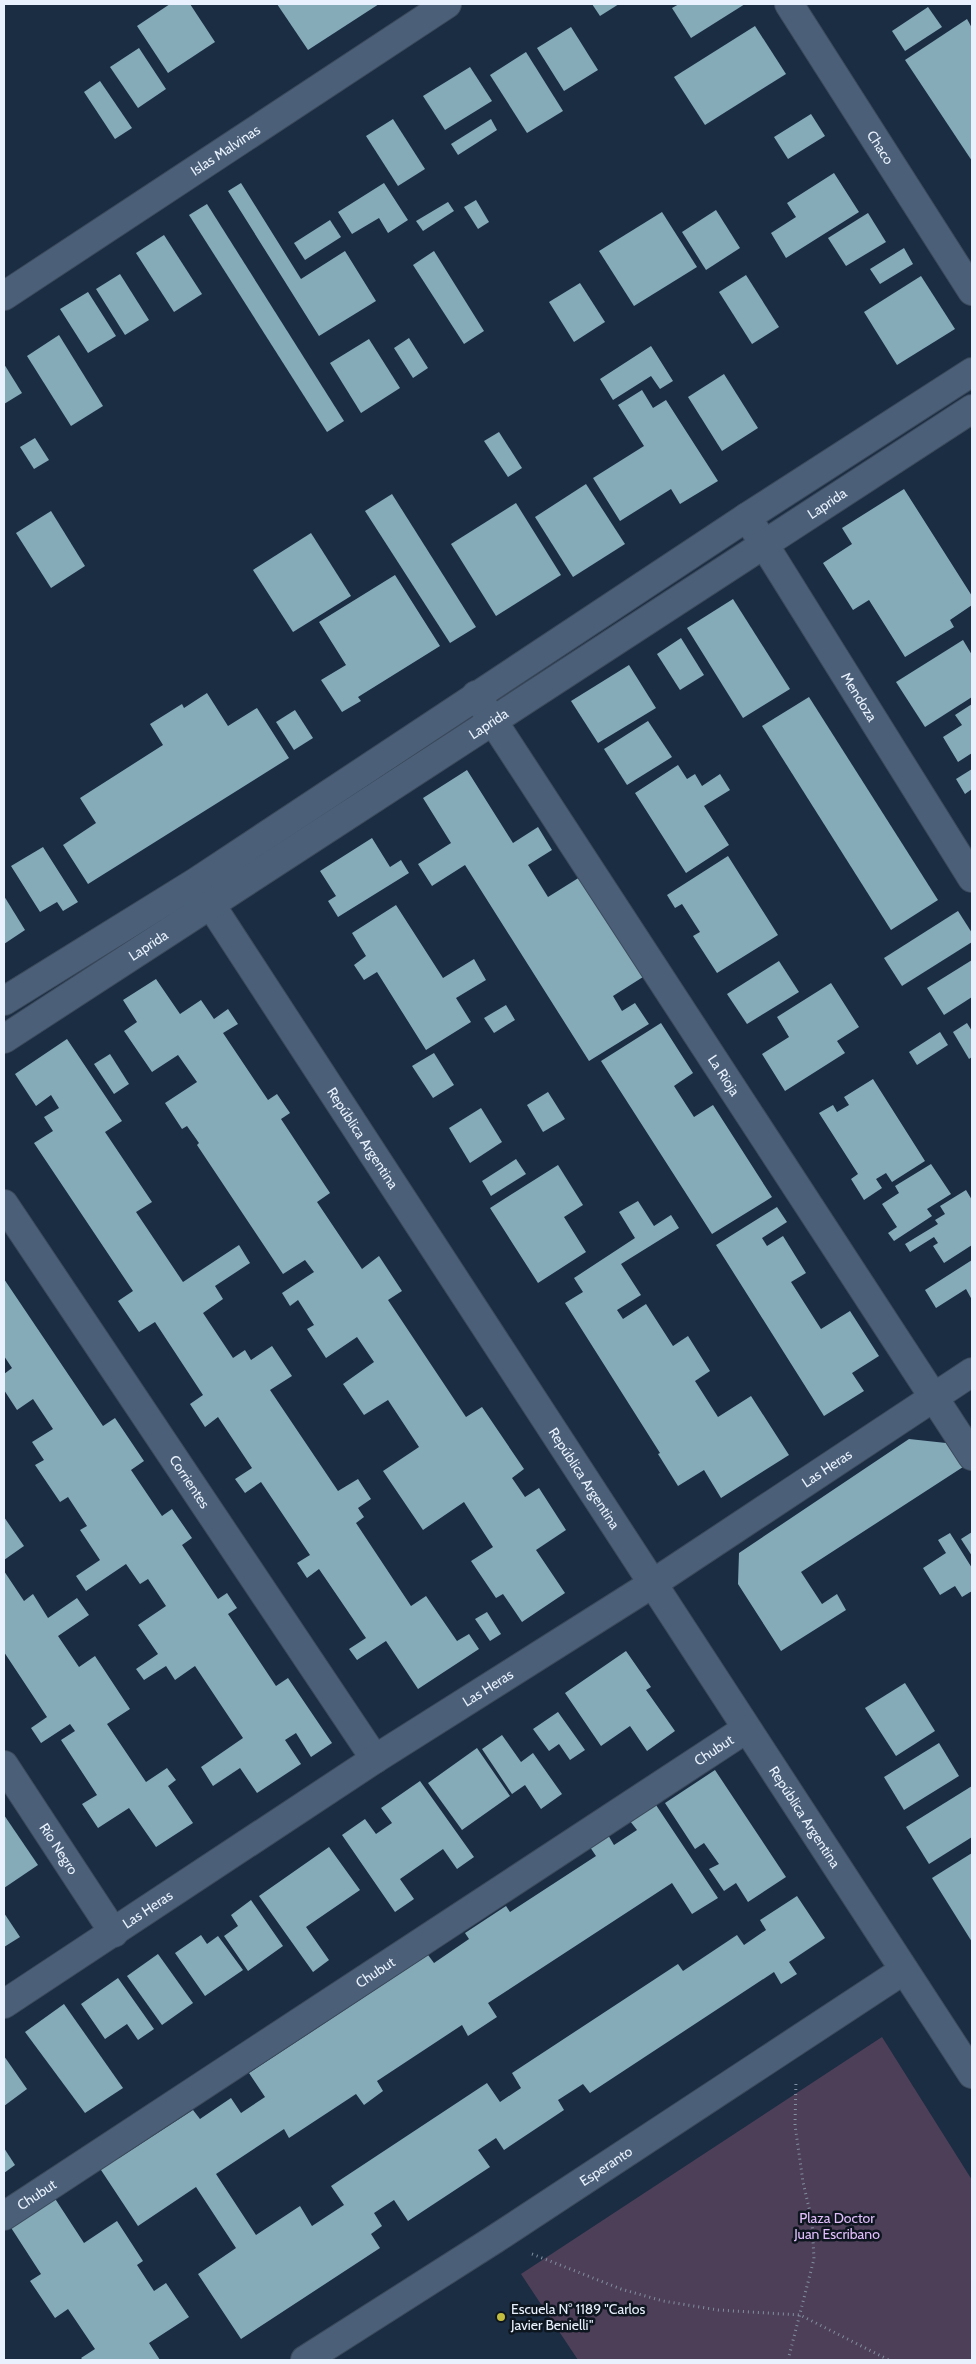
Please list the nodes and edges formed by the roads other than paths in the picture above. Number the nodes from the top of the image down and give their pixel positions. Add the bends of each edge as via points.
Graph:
1 (447, 4) edge
2 (789, 4) edge
3 (972, 291) edge
4 (4, 296) edge
5 (972, 372) edge
6 (972, 409) edge
7 (746, 516) junction
8 (764, 544) junction
9 (476, 695) junction
10 (492, 722) junction
11 (972, 878) edge
12 (196, 882) junction
13 (211, 904) junction
14 (4, 1001) edge
15 (4, 1039) edge
16 (4, 1204) edge
17 (972, 1372) edge
18 (934, 1398) junction
19 (972, 1456) edge
20 (652, 1584) junction
21 (746, 1729) junction
22 (375, 1760) junction
23 (4, 1765) edge
24 (114, 1933) junction
25 (904, 1970) junction
26 (4, 2004) edge
27 (972, 2074) edge
28 (4, 2216) edge
29 (305, 2360) edge

1 - 4 street, Islas Malvinas
2 - 3 street, Chaco
5 - 7 street, Laprida
6 - 8 street, Laprida
7 - 8 street, Mendoza
7 - 9 street, Laprida
8 - 10 street, Laprida
8 - 11 street, Mendoza
9 - 10 street, La Rioja
9 - 12 street, Laprida
10 - 13 street, Laprida
10 - 18 street, La Rioja
12 - 13 street, República Argentina
12 - 14 street, Laprida
13 - 15 street, Laprida
13 - 20 street, República Argentina
16 - 22 street, Corrientes
17 - 18 street, Las Heras
18 - 19 street, La Rioja
18 - 20 street, Las Heras
20 - 21 street, República Argentina
20 - 22 street, Las Heras
21 - 25 street, República Argentina
21 - 28 street, Chubut
22 - 24 street, Las Heras
23 - 24 street, Río Negro
24 - 26 street, Las Heras
25 - 27 street, República Argentina
25 - 29 street, Esperanto

